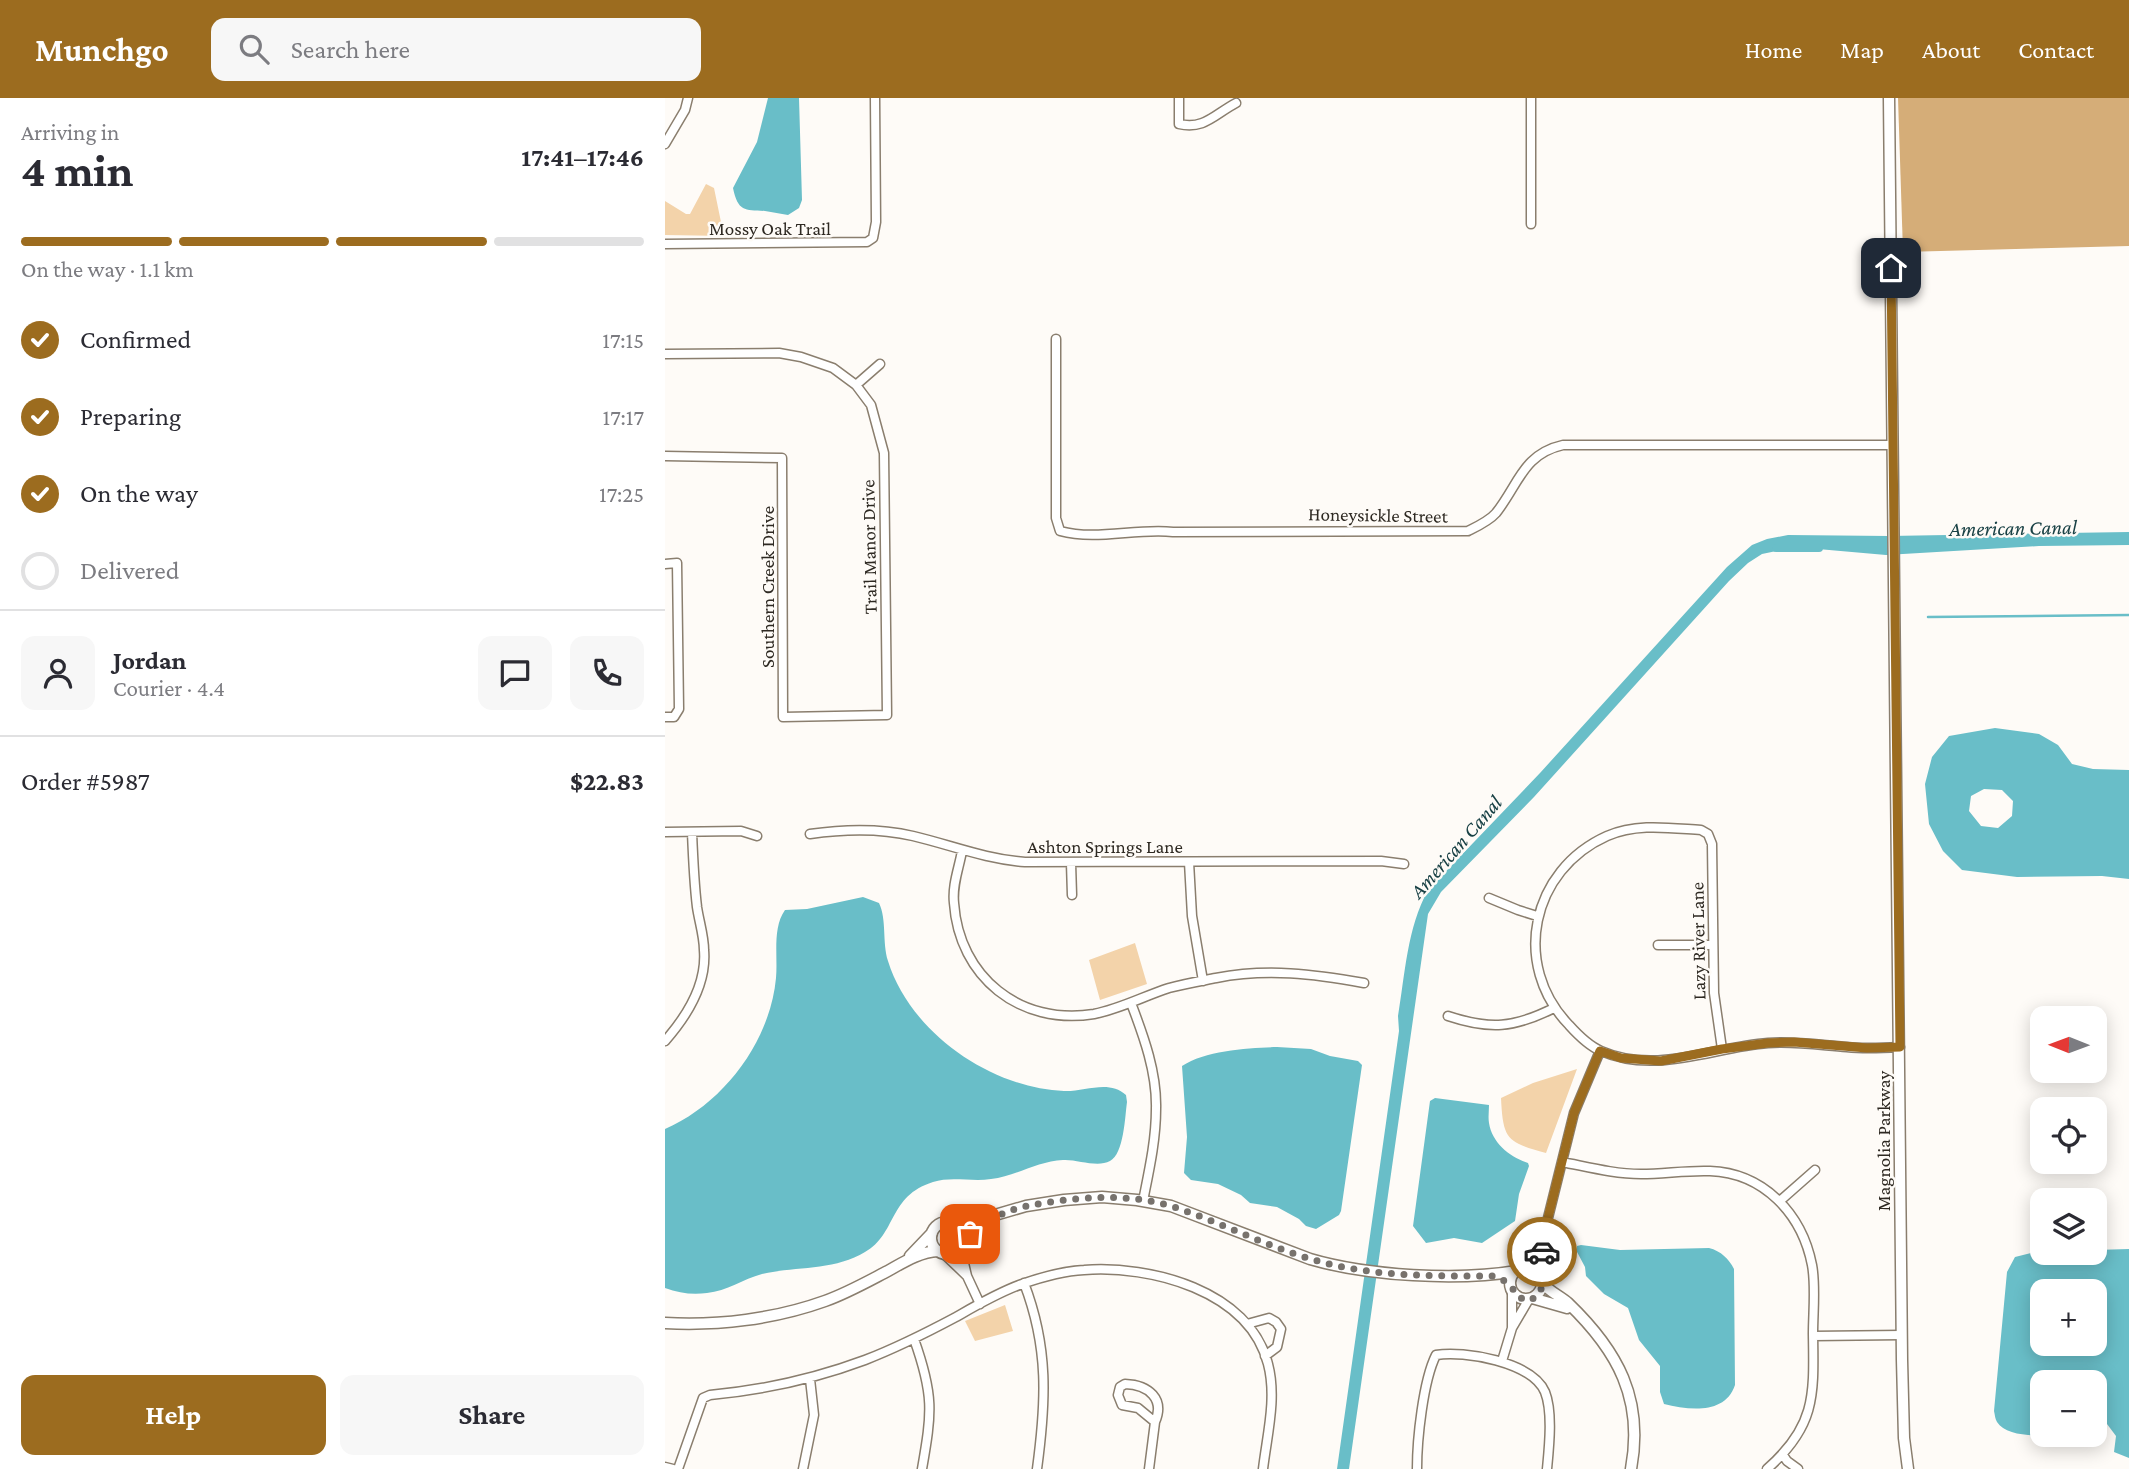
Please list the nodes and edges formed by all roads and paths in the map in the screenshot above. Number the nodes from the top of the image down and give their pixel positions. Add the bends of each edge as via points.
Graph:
1 (688, 98) edge
2 (874, 98) edge
3 (1178, 98) edge
4 (1531, 98) edge
5 (1889, 98) edge
6 (1236, 103) dead end
7 (666, 139) edge
8 (1531, 224) dead end
9 (665, 244) edge
10 (1056, 339) dead end
11 (665, 355) edge
12 (880, 364) dead end
13 (856, 385) junction
14 (1892, 444) junction
15 (665, 456) edge
16 (665, 564) edge
17 (665, 717) edge
18 (783, 717) joint
19 (665, 832) edge
20 (692, 832) junction
21 (810, 834) dead end
22 (757, 836) dead end
23 (962, 851) junction
24 (1189, 862) junction
25 (1071, 863) junction
26 (1403, 864) dead end
27 (1072, 895) dead end
28 (1489, 898) dead end
29 (1538, 916) junction
30 (1658, 945) dead end
31 (1712, 945) junction
32 (1203, 981) junction
33 (1364, 984) dead end
34 (1131, 1003) junction
35 (1554, 1007) junction
36 (1448, 1016) dead end
37 (665, 1041) edge
38 (1900, 1047) junction
39 (1722, 1049) junction
40 (1600, 1051) junction
41 (1562, 1161) junction
42 (1815, 1170) dead end
43 (1781, 1200) junction
44 (1143, 1201) junction
45 (999, 1214) junction
46 (954, 1224) junction
47 (932, 1233) junction
48 (1543, 1238) junction
49 (961, 1244) junction
50 (941, 1252) junction
51 (905, 1261) junction
52 (1522, 1269) junction
53 (967, 1276) junction
54 (1493, 1276) junction
55 (1542, 1280) junction
56 (1024, 1283) junction
57 (1511, 1288) junction
58 (1531, 1299) junction
59 (980, 1304) junction
60 (1574, 1311) junction
61 (665, 1323) edge
62 (1247, 1324) junction
63 (1512, 1328) junction
64 (1902, 1335) junction
65 (1813, 1336) junction
66 (914, 1339) junction
67 (1265, 1356) junction
68 (1502, 1362) junction
69 (810, 1379) junction
70 (1155, 1422) junction
71 (1783, 1455) junction
72 (665, 1467) edge
73 (676, 1469) edge
74 (803, 1469) edge
75 (922, 1469) edge
76 (1037, 1469) edge
77 (1149, 1469) edge
78 (1263, 1469) edge
79 (1417, 1469) edge
80 (1547, 1469) edge
81 (1631, 1469) edge
82 (1767, 1469) edge
83 (1798, 1469) edge
84 (1908, 1469) edge

1 - 7 street
2 - 9 street, Mossy Oak Trail via 873,238 850,243
3 - 6 street via 1179,124 1186,126 1201,125
4 - 8 street
5 - 14 street, Magnolia Parkway
10 - 14 street, Honeysickle Street via 1056,518 1059,530 1077,535 1153,530 1468,531 1495,515 1530,460 1563,445
11 - 13 street via 779,353 833,368
12 - 13 street
13 - 18 street, Trail Manor Drive via 871,405 884,453 887,715
14 - 38 street, Magnolia Parkway
15 - 18 street, Southern Creek Drive via 782,458
16 - 17 street via 677,563 677,714
19 - 20 street
20 - 22 street via 741,831
20 - 37 street via 704,963 683,1021
21 - 23 street, Ashton Springs Lane via 884,831
23 - 25 street, Ashton Springs Lane via 997,860
23 - 34 street via 955,879 957,925 975,967 997,990 1018,1004 1073,1016
24 - 25 street, Ashton Springs Lane
24 - 26 street, Ashton Springs Lane
24 - 32 street
25 - 27 street
28 - 29 street
29 - 31 street, Lazy River Lane via 1559,872 1607,836 1641,827 1701,830 1713,844
29 - 35 street via 1535,955 1541,982
30 - 31 street
31 - 39 street, Lazy River Lane
32 - 33 street via 1282,971
32 - 34 street
34 - 44 street via 1149,1060 1156,1107
35 - 36 street via 1531,1020 1496,1026
35 - 40 street via 1580,1037
38 - 39 street via 1794,1042
38 - 64 street, Magnolia Parkway
39 - 40 street via 1661,1061 1621,1058
40 - 41 street via 1574,1113
41 - 43 street via 1639,1174 1712,1171 1741,1176
41 - 48 street
42 - 43 street
43 - 65 street via 1802,1231 1812,1266
44 - 45 street via 1089,1198
44 - 54 street via 1171,1206 1310,1259 1420,1275
45 - 46 street
45 - 49 street
46 - 47 street via 943,1222
46 - 49 street via 961,1232
47 - 50 street via 932,1244
47 - 51 street
48 - 52 street
48 - 55 street
49 - 50 street via 953,1252
49 - 53 street
50 - 51 street via 928,1251
50 - 53 street
51 - 61 street via 826,1301 788,1311 732,1322
52 - 54 street
52 - 55 street via 1535,1270
52 - 57 street via 1511,1278
53 - 59 street
54 - 57 street
55 - 58 street via 1541,1291
55 - 60 street
56 - 59 street
56 - 62 street via 1083,1270 1148,1274 1224,1303
56 - 76 street via 1043,1359 1044,1414
57 - 58 street via 1519,1298
57 - 63 street
58 - 60 street
58 - 63 street
59 - 66 street
60 - 81 street via 1607,1347 1628,1388 1635,1435
62 - 67 street
62 - 67 street via 1269,1318 1280,1329 1277,1347
63 - 68 street
64 - 65 street
64 - 84 street, Magnolia Parkway
65 - 71 street via 1813,1395 1803,1426
66 - 69 street
66 - 75 street via 930,1404
67 - 78 street via 1272,1397
68 - 79 street via 1455,1353 1436,1355 1430,1366
68 - 80 street via 1538,1381 1547,1399
69 - 73 street via 703,1398
69 - 74 street via 814,1415
70 - 70 street via 1158,1400 1154,1394 1132,1384 1121,1387 1122,1405 1138,1408
70 - 77 street
71 - 82 street
71 - 83 street
72 - 73 street

